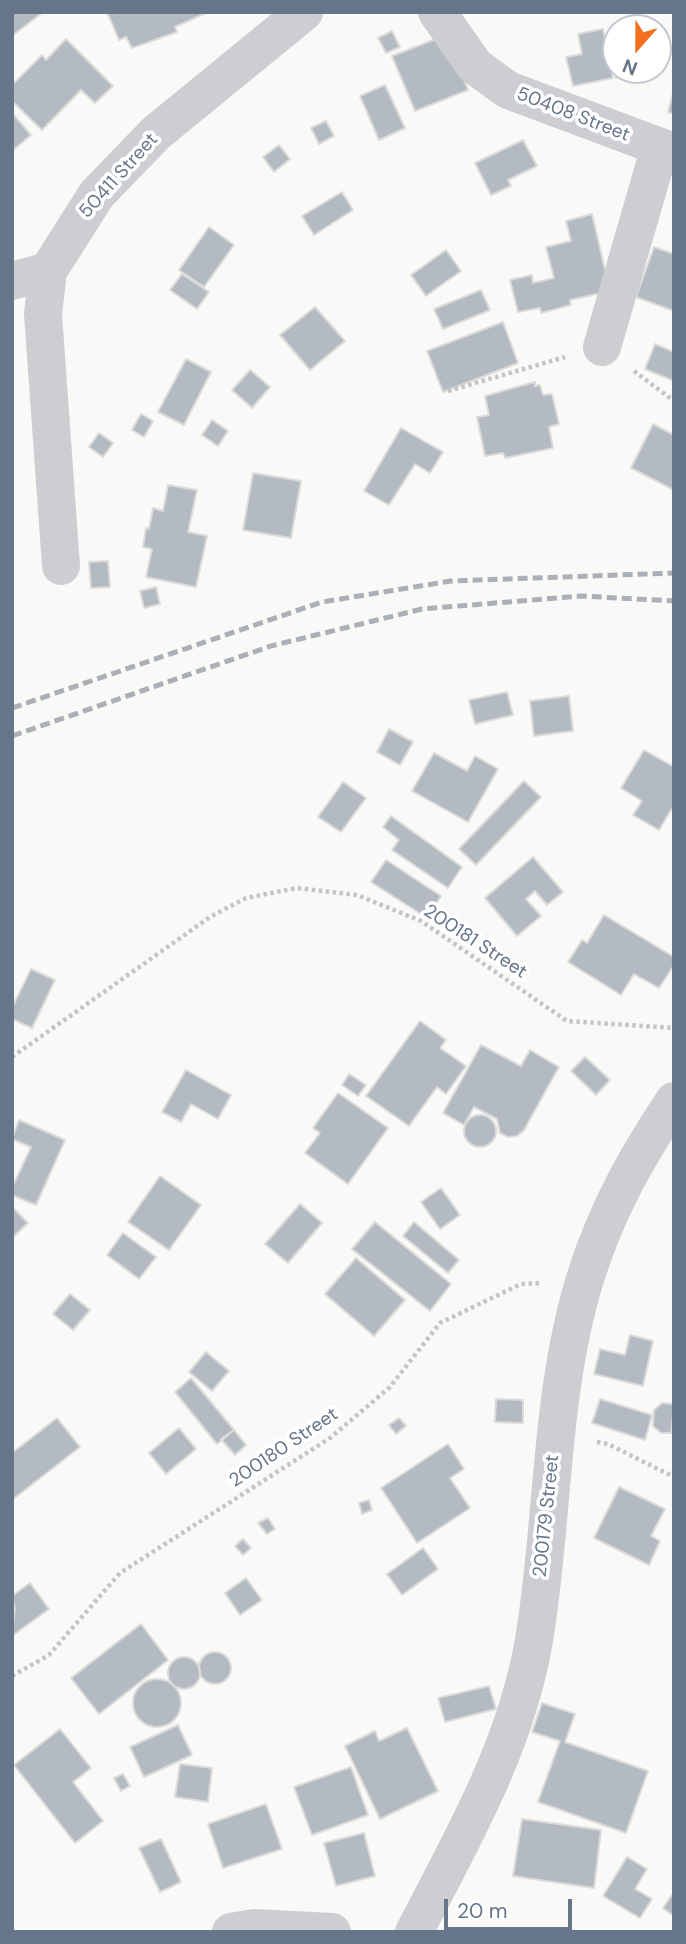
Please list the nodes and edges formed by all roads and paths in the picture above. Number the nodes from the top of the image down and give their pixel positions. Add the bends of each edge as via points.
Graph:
1 (304, 12) edge
2 (438, 12) edge
3 (667, 150) edge
4 (30, 276) edge
5 (602, 347) dead end
6 (61, 566) dead end
7 (674, 1028) edge
8 (12, 1057) edge
9 (674, 1101) edge
10 (584, 1280) junction
11 (555, 1435) junction
12 (674, 1477) edge
13 (12, 1676) edge
14 (231, 1932) edge
15 (332, 1932) edge
16 (414, 1932) edge

1 - 4 street, 50411 Street via 156,133 97,194
2 - 3 street, 50408 Street via 475,66 508,90
3 - 5 street, 50408 Street
4 - 6 street, 50411 Street via 43,314
7 - 8 path, 200181 Street via 567,1021 421,921 357,895 297,888 246,898 210,917
9 - 10 street, 200179 Street via 629,1168
10 - 11 street, 200179 Street
10 - 13 path, 200180 Street via 521,1284 440,1323 389,1388 330,1438 120,1573 49,1655
11 - 12 path via 608,1444
11 - 16 street, 200179 Street via 534,1641 508,1742
14 - 15 street via 254,1928

